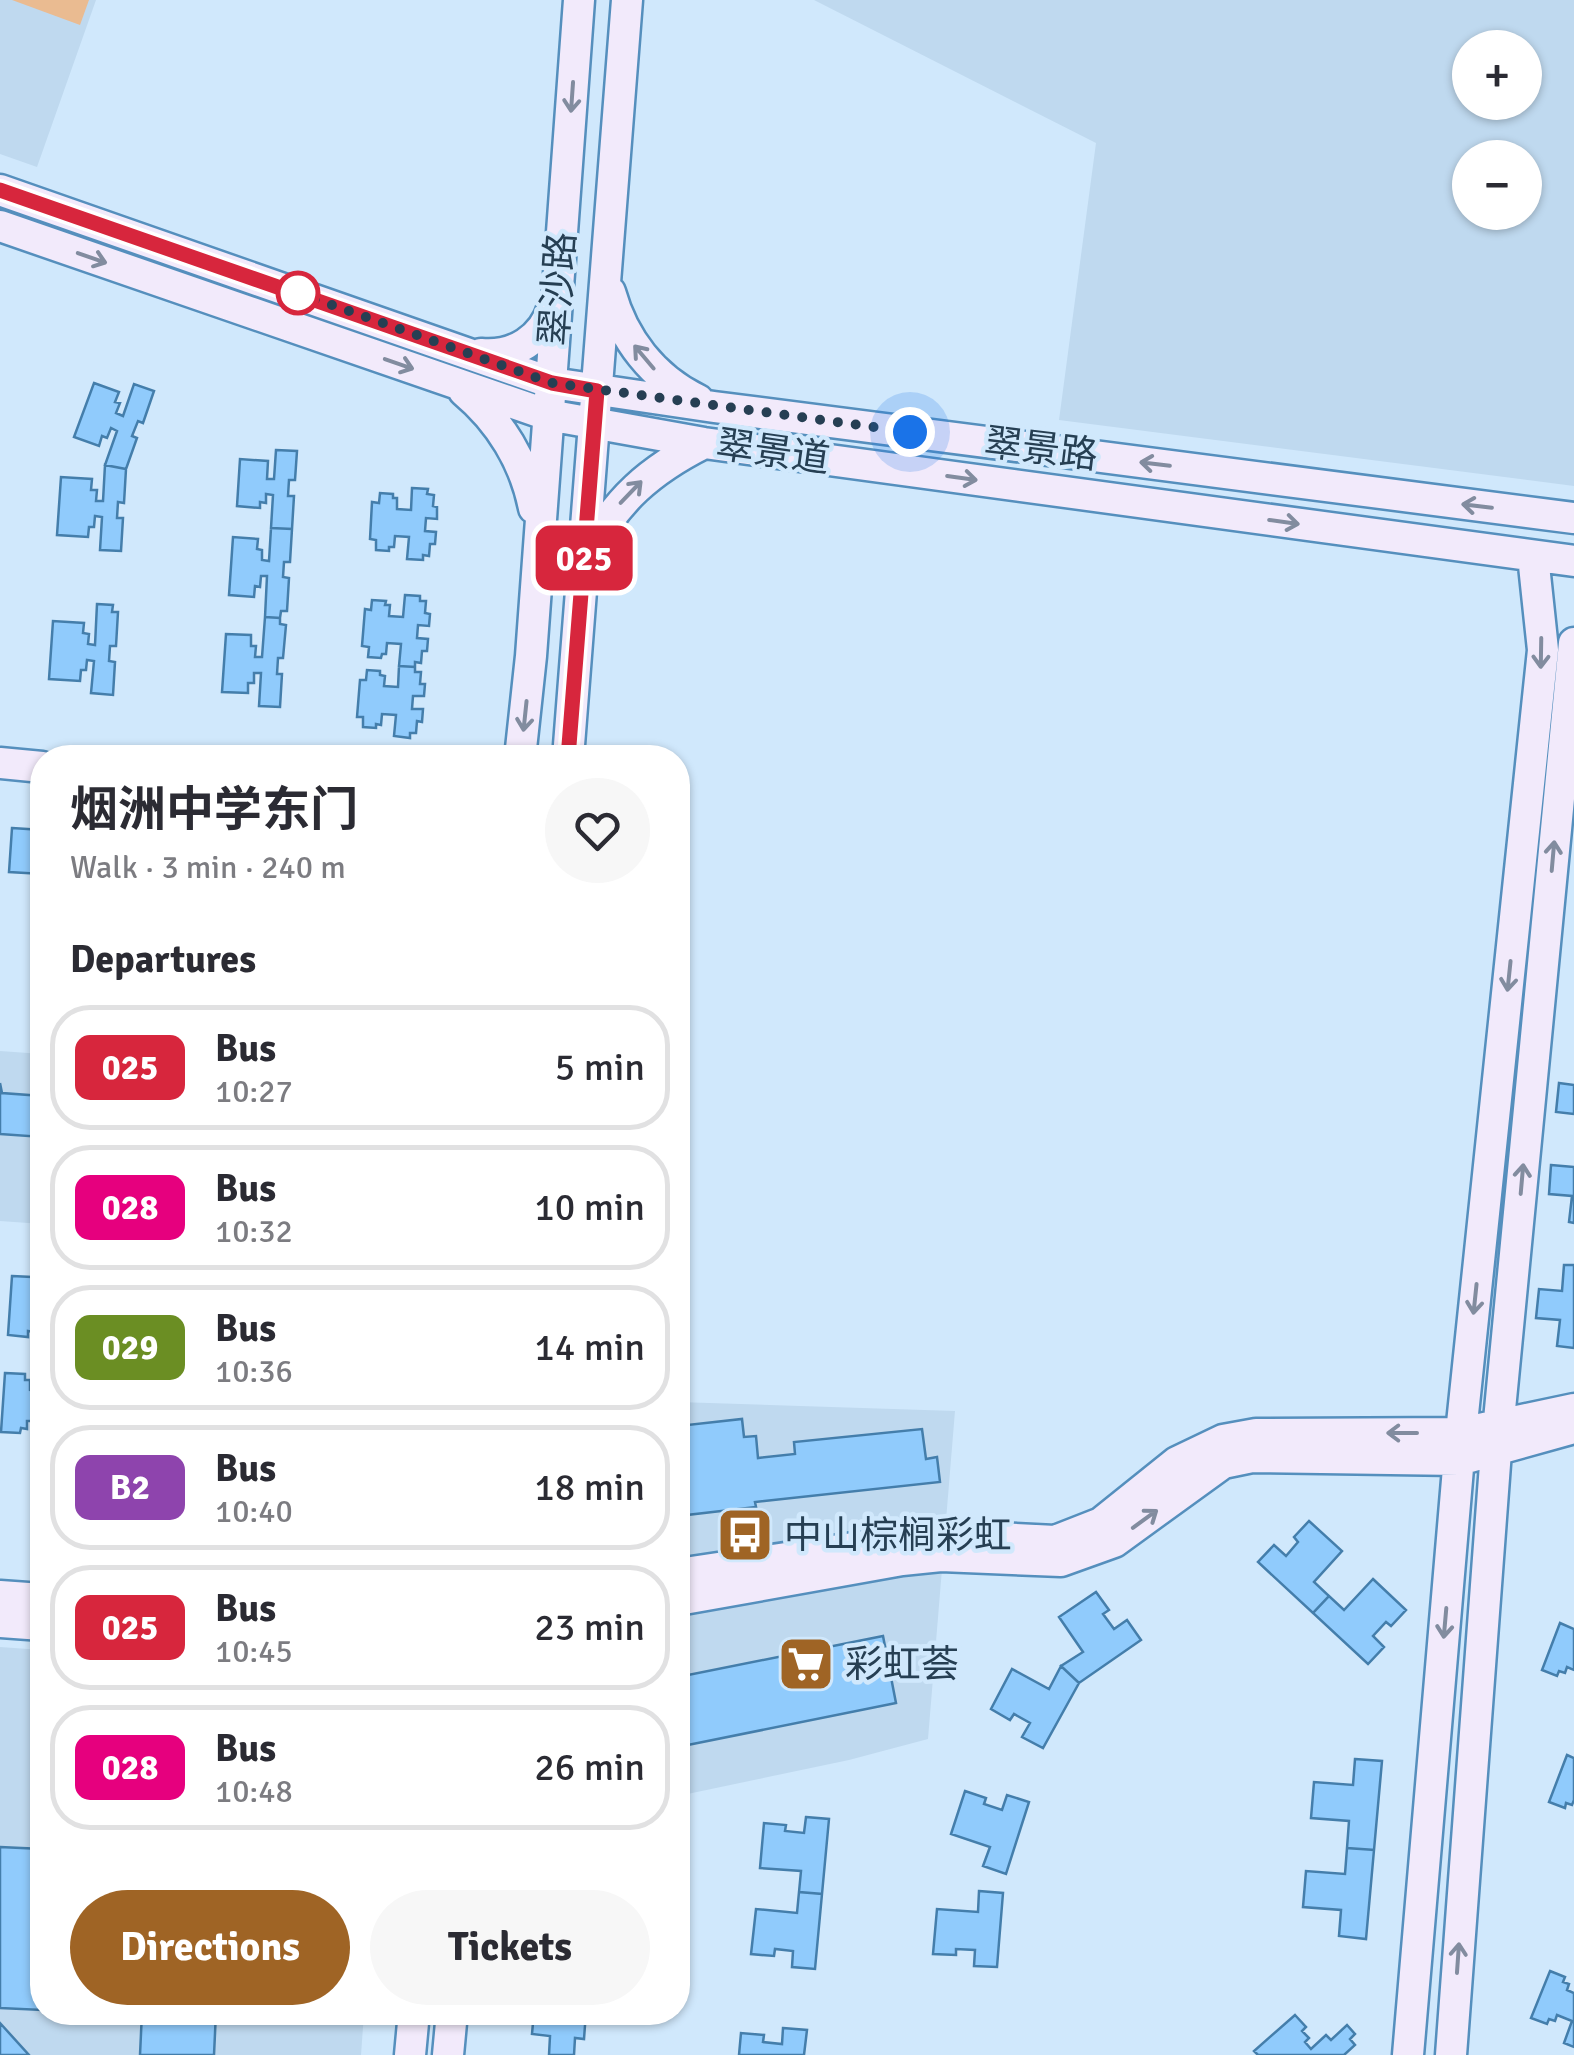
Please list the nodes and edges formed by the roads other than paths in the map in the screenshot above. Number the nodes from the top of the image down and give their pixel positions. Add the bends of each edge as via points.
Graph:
1 (580, 0) edge
2 (627, 0) edge
3 (0, 190) edge
4 (0, 226) edge
5 (561, 236) junction
6 (609, 248) junction
7 (606, 280) junction
8 (555, 300) junction
9 (471, 353) junction
10 (454, 383) junction
11 (552, 383) junction
12 (597, 391) junction
13 (714, 407) junction
14 (548, 415) junction
15 (593, 423) junction
16 (704, 443) junction
17 (1574, 518) edge
18 (538, 549) junction
19 (1533, 556) junction
20 (1574, 562) edge
21 (584, 567) junction
22 (1574, 643) edge
23 (531, 656) junction
24 (576, 663) junction
25 (521, 745) edge
26 (569, 745) edge
27 (0, 763) edge
28 (30, 766) edge
29 (1574, 1409) edge
30 (1574, 1428) edge
31 (1497, 1438) junction
32 (1460, 1446) junction
33 (777, 1570) junction
34 (690, 1574) edge
35 (0, 1596) edge
36 (690, 1596) edge
37 (30, 1597) edge
38 (0, 1622) edge
39 (30, 1624) edge
40 (413, 2025) edge
41 (451, 2025) edge
42 (410, 2055) edge
43 (448, 2055) edge
44 (1408, 2055) edge
45 (1451, 2055) edge

1 -> 5 main road, 翠沙路
2 - 6 main road, 翠沙路
3 - 9 main road, 翠景路
4 -> 10 main road, 翠景道
5 - 6 main road
5 - 8 main road, 翠沙路
6 - 7 main road, 翠沙路
7 - 12 main road, 翠沙路
13 -> 7 main road via 683,392 644,358 616,313
8 - 9 main road via 542,328 518,349
8 - 11 main road, 翠沙路
9 - 11 main road, 翠景路
10 - 14 main road, 翠景道
10 - 18 main road via 510,443 532,494
11 - 12 main road, 翠景路
11 - 14 main road, 翠沙路
12 - 13 main road, 翠景路
12 - 15 main road, 翠沙路
17 -> 13 main road, 翠景路
14 - 15 main road, 翠景道
14 - 18 main road, 翠沙路
15 - 16 main road, 翠景道
15 - 21 main road, 翠沙路
16 -> 19 main road, 翠景道
21 -> 16 main road via 618,505 658,469
18 - 23 main road, 翠沙路
19 - 20 main road, 翠景道
19 -> 32 main road via 1543,650
21 - 24 main road, 翠沙路
31 -> 22 main road
23 - 24 main road
23 -> 25 main road, 翠沙路
24 - 26 main road, 翠沙路
27 - 28 main road
29 - 31 main road
30 - 31 main road
31 - 32 main road
45 -> 31 main road
32 - 33 main road via 1256,1434 1222,1440 1177,1462 1101,1523 1055,1541 941,1535
32 -> 44 main road
33 - 34 main road
33 - 36 main road
35 - 37 main road
38 - 39 main road
40 - 42 main road
41 - 43 main road

